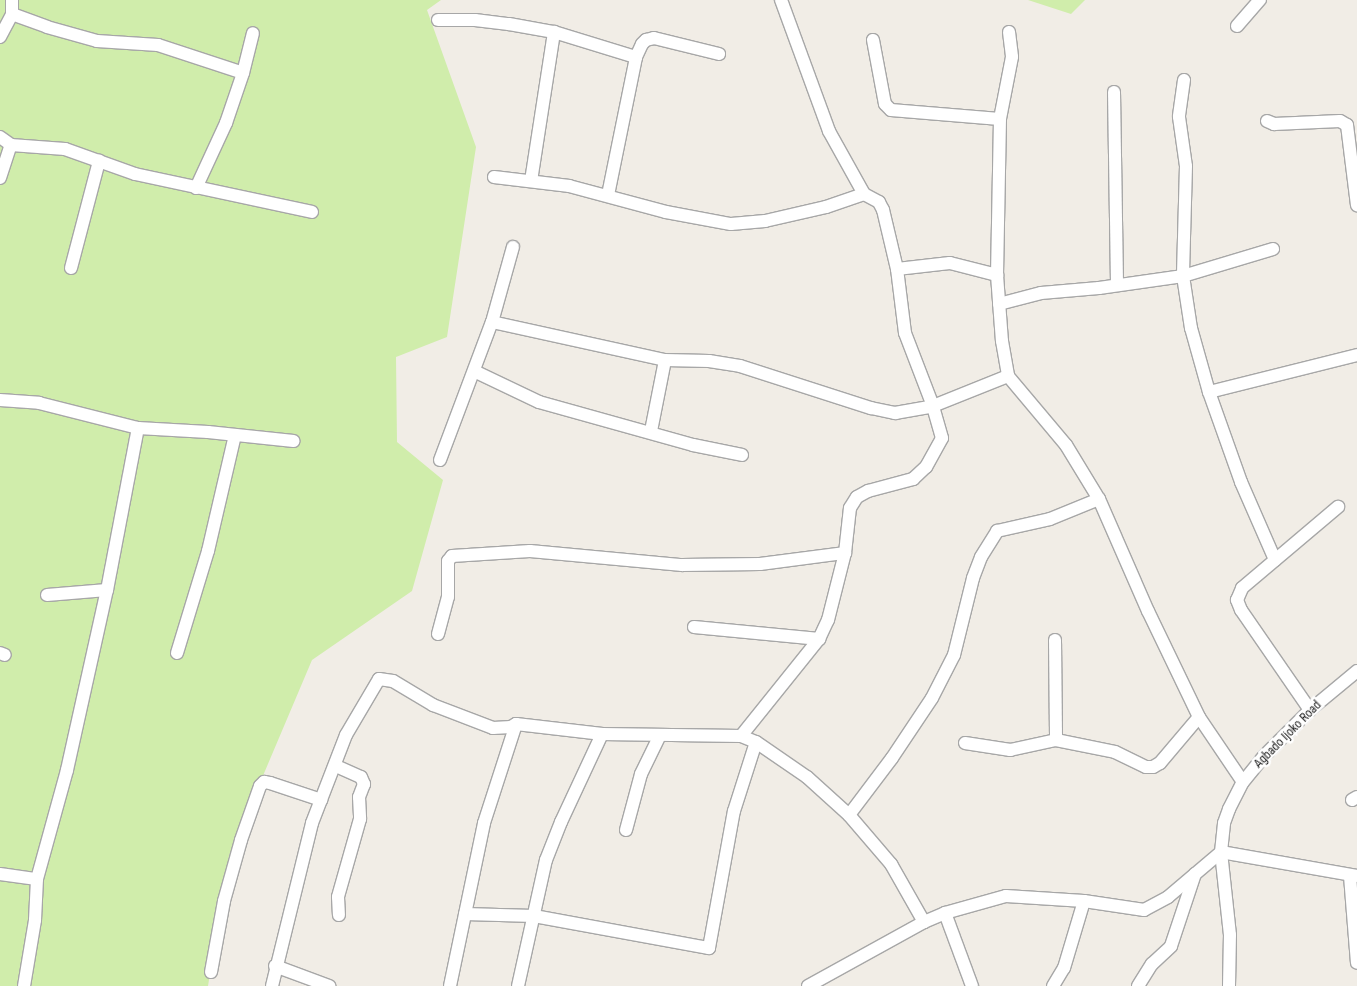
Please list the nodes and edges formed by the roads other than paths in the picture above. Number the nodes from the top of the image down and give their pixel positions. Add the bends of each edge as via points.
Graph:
1 (12, 0) edge
2 (781, 0) edge
3 (1260, 0) edge
4 (12, 14) junction
5 (438, 20) dead end
6 (1237, 26) dead end
7 (554, 32) junction
8 (1009, 32) dead end
9 (253, 33) dead end
10 (0, 36) edge
11 (873, 40) dead end
12 (719, 54) dead end
13 (636, 57) junction
14 (243, 74) junction
15 (1184, 80) dead end
16 (1114, 92) dead end
17 (1000, 119) junction
18 (1267, 121) dead end
19 (0, 137) edge
20 (11, 145) junction
21 (99, 161) junction
22 (494, 177) dead end
23 (0, 178) edge
24 (531, 181) junction
25 (196, 188) junction
26 (864, 194) junction
27 (608, 195) junction
28 (1357, 205) edge
29 (312, 212) dead end
30 (513, 247) dead end
31 (1273, 249) dead end
32 (71, 268) dead end
33 (897, 269) junction
34 (997, 275) junction
35 (1183, 276) junction
36 (1117, 285) junction
37 (999, 304) junction
38 (492, 322) junction
39 (1357, 355) edge
40 (665, 360) junction
41 (474, 371) junction
42 (1008, 376) junction
43 (1209, 392) junction
44 (0, 400) edge
45 (933, 406) junction
46 (138, 428) junction
47 (651, 431) junction
48 (235, 435) junction
49 (294, 441) dead end
50 (742, 455) dead end
51 (440, 460) dead end
52 (1099, 499) junction
53 (1338, 507) dead end
54 (845, 553) junction
55 (1275, 560) junction
56 (107, 590) junction
57 (47, 595) dead end
58 (694, 627) dead end
59 (438, 634) dead end
60 (819, 639) junction
61 (1055, 640) dead end
62 (177, 653) dead end
63 (1357, 672) edge
64 (1310, 710) junction
65 (1199, 717) junction
66 (516, 724) junction
67 (602, 734) junction
68 (660, 735) junction
69 (741, 736) junction
70 (1056, 740) junction
71 (756, 742) junction
72 (965, 743) dead end
73 (336, 766) junction
74 (1243, 782) junction
75 (320, 800) junction
76 (849, 815) junction
77 (626, 830) dead end
78 (1221, 852) junction
79 (0, 874) edge
80 (1195, 874) junction
81 (1354, 876) edge
82 (37, 879) junction
83 (1084, 901) junction
84 (945, 913) junction
85 (339, 914) dead end
86 (465, 914) junction
87 (534, 916) junction
88 (924, 922) junction
89 (1357, 963) edge
90 (275, 966) junction
91 (211, 972) dead end
92 (24, 986) edge
93 (272, 986) edge
94 (329, 986) edge
95 (450, 986) edge
96 (518, 986) edge
97 (808, 986) edge
98 (972, 986) edge
99 (1053, 986) edge
100 (1138, 986) edge
101 (1229, 986) edge

1 - 4 street
2 - 26 street via 829,131
3 - 6 street
4 - 10 street
4 - 14 street via 97,41 158,45
5 - 7 street via 491,21
7 - 13 street
7 - 24 street
8 - 17 street via 1012,57
9 - 14 street
11 - 17 street via 885,104 890,110
12 - 13 street via 654,38 642,44
13 - 27 street
14 - 25 street via 226,123
15 - 35 street via 1180,117 1186,166
16 - 36 street
17 - 34 street
18 - 28 street via 1274,124 1340,121 1347,125
19 - 20 street
20 - 21 street via 65,149
20 - 23 street
21 - 25 street via 135,174
21 - 32 street
22 - 24 street
24 - 27 street
25 - 29 street
26 - 27 street via 826,207 765,221 731,224 666,212
26 - 33 street via 878,202 883,210
30 - 38 street
31 - 35 street
33 - 34 street via 950,263
33 - 45 street via 905,333
34 - 37 street
35 - 36 street
35 - 43 street via 1191,328
36 - 37 street via 1041,293
37 - 42 street
38 - 40 street
38 - 41 street
39 - 43 street
40 - 45 street via 709,361 740,366 895,413
40 - 47 street
41 - 47 street via 539,402
41 - 51 street
42 - 45 street
42 - 52 street via 1066,445
43 - 55 street via 1241,482
44 - 46 street via 39,403
45 - 54 street via 942,438 926,467 913,479 857,497 850,508
46 - 48 street
46 - 56 street
47 - 50 street
48 - 49 street
48 - 62 street via 208,551
52 - 65 street
52 - 76 street via 1050,519 997,531 981,557 954,655 932,698
53 - 55 street
54 - 59 street via 760,564 682,565 530,551 452,556 448,561 448,597
54 - 60 street via 828,620
55 - 64 street via 1242,588 1237,600
56 - 57 street
56 - 82 street via 67,770
58 - 60 street
60 - 69 street
61 - 70 street
63 - 64 street, Agbado Ijoko Road
64 - 74 street, Agbado Ijoko Road
65 - 70 street via 1153,767 1146,767 1115,752
65 - 74 street
66 - 67 street
66 - 73 street via 511,728 493,728 433,706 393,681 378,679 346,735
66 - 86 street via 484,823
67 - 68 street
67 - 87 street via 553,840
68 - 69 street
68 - 77 street via 641,774
69 - 71 street
70 - 72 street via 1010,750
71 - 76 street via 807,777
71 - 87 street via 734,811 709,948
73 - 75 street
73 - 85 street via 361,777 364,784 359,797 360,819 338,897
74 - 78 street, Agbado Ijoko Road via 1224,823
75 - 90 street
75 - 91 street via 270,783 264,782 260,786 224,902
76 - 88 street via 891,864
78 - 80 street
78 - 81 street
78 - 101 street, Agbado Ijoko Road via 1230,934
79 - 82 street
80 - 83 street via 1168,897 1144,910
80 - 100 street via 1171,946 1152,964
81 - 89 street
82 - 92 street via 35,920
83 - 84 street via 1006,896
83 - 99 street via 1064,968
84 - 88 street
84 - 98 street
86 - 87 street
86 - 95 street
87 - 96 street
88 - 97 street
90 - 93 street
90 - 94 street

